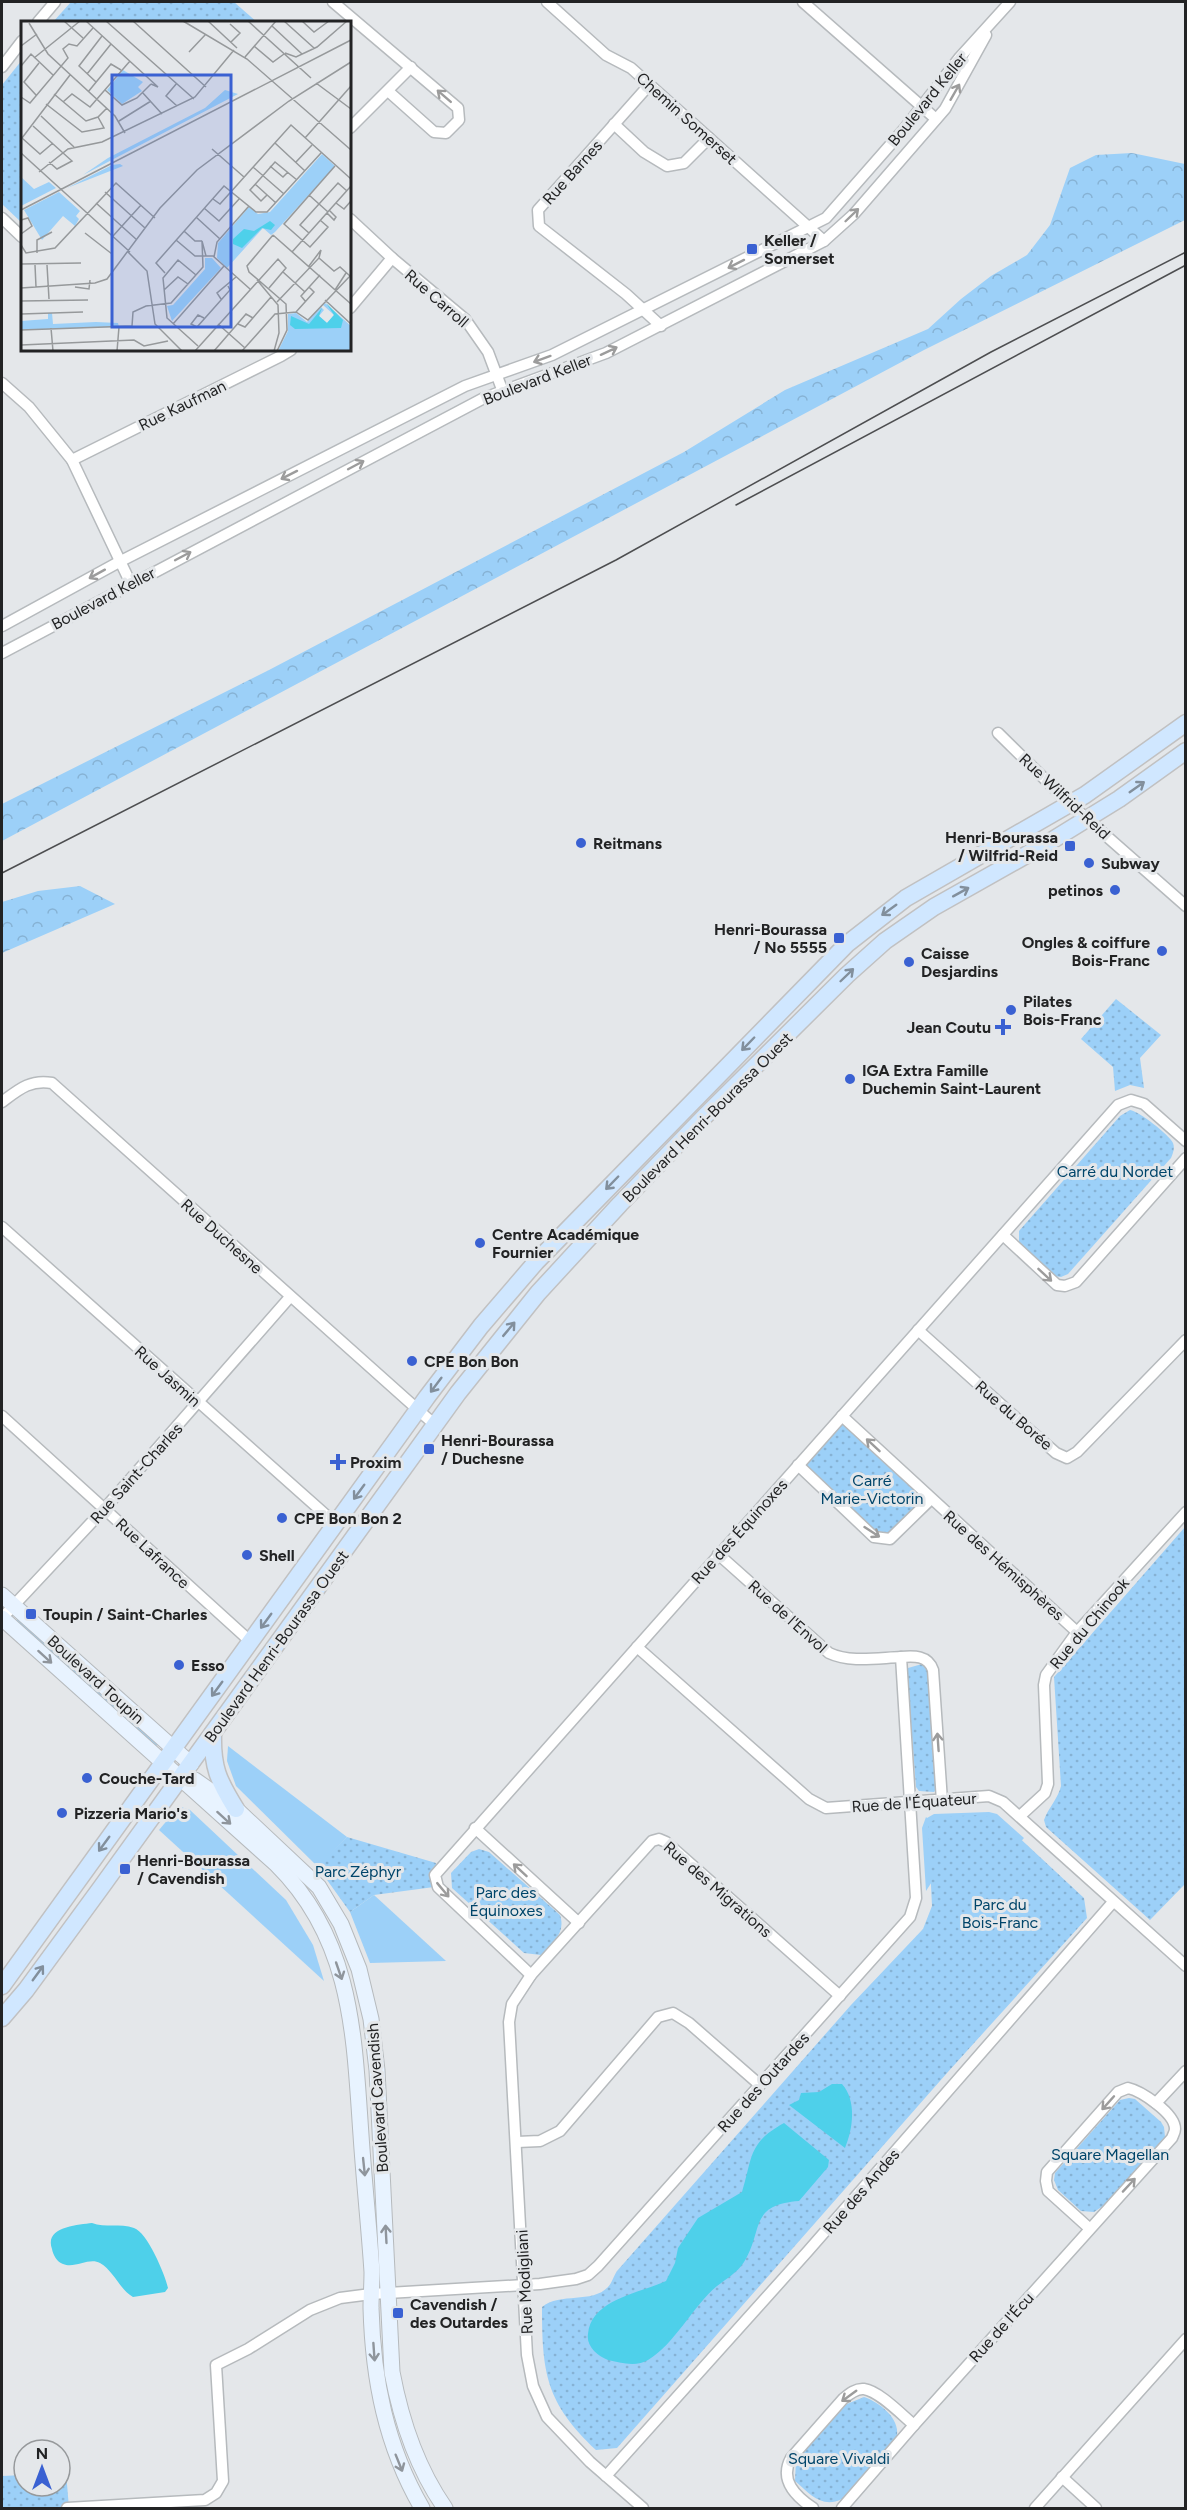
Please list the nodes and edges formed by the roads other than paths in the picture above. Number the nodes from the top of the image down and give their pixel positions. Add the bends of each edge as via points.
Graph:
1 (55, 2) edge
2 (333, 2) edge
3 (547, 2) edge
4 (803, 2) edge
5 (1010, 2) edge
6 (995, 20) junction
7 (39, 21) edge
8 (21, 42) edge
9 (2, 67) edge
10 (411, 67) junction
11 (650, 84) junction
12 (388, 91) junction
13 (922, 107) junction
14 (936, 120) junction
15 (614, 124) junction
16 (351, 127) edge
17 (709, 138) junction
18 (2, 218) edge
19 (351, 220) edge
20 (809, 227) junction
21 (21, 236) edge
22 (824, 241) junction
23 (392, 258) junction
24 (351, 307) edge
25 (646, 310) junction
26 (661, 326) junction
27 (289, 351) edge
28 (496, 374) junction
29 (2, 382) edge
30 (503, 392) junction
31 (72, 460) junction
32 (119, 562) junction
33 (131, 584) junction
34 (2, 626) edge
35 (2, 653) edge
36 (1185, 723) edge
37 (999, 733) dead end
38 (1185, 751) edge
39 (1070, 804) junction
40 (1088, 819) junction
41 (1185, 906) edge
42 (2, 1102) edge
43 (1185, 1141) edge
44 (1185, 1158) edge
45 (2, 1227) edge
46 (1003, 1235) junction
47 (290, 1297) junction
48 (918, 1330) junction
49 (1185, 1340) edge
50 (197, 1403) junction
51 (417, 1410) junction
52 (2, 1416) edge
53 (842, 1416) junction
54 (435, 1425) junction
55 (798, 1465) junction
56 (931, 1499) junction
57 (105, 1509) junction
58 (1185, 1512) edge
59 (336, 1524) junction
60 (718, 1554) junction
61 (7, 1600) edge
62 (2, 1618) edge
63 (1077, 1632) junction
64 (251, 1642) junction
65 (638, 1647) junction
66 (901, 1657) junction
67 (213, 1733) junction
68 (168, 1756) junction
69 (185, 1771) junction
70 (942, 1801) junction
71 (909, 1803) junction
72 (236, 1809) junction
73 (1020, 1816) junction
74 (475, 1828) junction
75 (1113, 1902) junction
76 (579, 1923) junction
77 (1185, 1966) edge
78 (531, 1975) junction
79 (2, 1986) edge
80 (840, 1996) junction
81 (510, 2011) joint
82 (2, 2018) edge
83 (1185, 2071) edge
84 (760, 2085) junction
85 (1156, 2103) junction
86 (517, 2142) junction
87 (1089, 2228) junction
88 (525, 2285) junction
89 (388, 2293) junction
90 (371, 2294) junction
91 (1185, 2339) edge
92 (914, 2425) junction
93 (606, 2476) junction
94 (1062, 2477) junction
95 (799, 2505) edge
96 (67, 2508) edge
97 (422, 2508) edge
98 (446, 2508) edge
99 (643, 2508) edge
100 (813, 2508) edge
101 (842, 2508) edge
102 (1035, 2508) edge
103 (1096, 2508) edge

1 - 7 street
2 - 10 street
3 - 11 street, Chemin Somerset via 606,55
4 - 13 street
5 - 6 street, Boulevard Keller
6 - 13 street, Boulevard Keller via 960,57
14 -> 6 street, Boulevard Keller
8 - 9 street
10 - 12 street
12 -> 10 street via 434,132 446,133 459,120 458,108
11 - 15 street, Rue Barnes
11 - 17 street, Chemin Somerset
12 - 16 street
13 - 14 street
13 - 20 street, Boulevard Keller via 826,218
22 -> 14 street, Boulevard Keller via 854,214
15 - 17 street via 644,152 667,166 684,163
15 - 25 street, Rue Barnes via 538,210 539,226
17 - 20 street, Chemin Somerset
18 - 21 street
19 - 23 street, Rue Carroll
20 - 22 street, Chemin Somerset
20 -> 25 street, Boulevard Keller
22 - 26 street, Boulevard Keller
23 - 24 street
23 - 28 street, Rue Carroll via 465,319 480,337
25 - 26 street, Rue Barnes
25 -> 28 street, Boulevard Keller via 552,355
30 -> 26 street, Boulevard Keller via 606,353
27 - 31 street, Rue Kaufman
28 - 30 street, Rue Carroll
28 -> 32 street, Boulevard Keller via 465,386
29 - 31 street via 29,407
33 -> 30 street, Boulevard Keller via 484,398
31 - 32 street
32 - 33 street
32 -> 34 street, Boulevard Keller
33 - 35 street, Boulevard Keller
36 - 39 main road, Boulevard Henri-Bourassa Ouest
37 - 39 street, Rue Wilfrid-Reid
40 -> 38 main road, Boulevard Henri-Bourassa Ouest
39 - 40 street, Rue Wilfrid-Reid
39 -> 51 main road, Boulevard Henri-Bourassa Ouest via 906,898 847,944 536,1262
40 - 41 street, Rue Wilfrid-Reid
54 -> 40 main road, Boulevard Henri-Bourassa Ouest via 501,1338 579,1248 863,960 934,907
42 - 47 street, Rue Duchesne via 28,1083 51,1083
43 - 46 street, Rue des Équinoxes via 1144,1104 1131,1100 1118,1105
46 -> 44 street via 1057,1285 1076,1282
45 - 50 street, Rue Jasmin
46 - 48 street, Rue des Équinoxes
47 - 50 street, Rue Saint-Charles
47 - 51 street, Rue Duchesne
48 - 49 street, Rue du Borée via 1056,1453 1067,1458
48 - 53 street, Rue des Équinoxes
50 - 57 street, Rue Saint-Charles
50 - 59 street, Rue Jasmin
51 - 54 street, Rue Duchesne
51 -> 59 main road, Boulevard Henri-Bourassa Ouest
52 - 57 street, Rue Lafrance
53 - 55 street, Rue des Équinoxes
56 -> 53 street, Rue des Hémisphères
54 - 67 main road, Boulevard Henri-Bourassa Ouest
55 -> 56 street, Rue des Hémisphères via 874,1537 890,1539
55 - 60 street, Rue des Équinoxes
56 - 63 street, Rue des Hémisphères
57 - 61 street, Rue Saint-Charles
57 - 64 street, Rue Lafrance
58 - 63 street, Rue du Chinook
59 -> 64 main road, Boulevard Henri-Bourassa Ouest
60 - 65 street, Rue des Équinoxes
60 - 66 street, Rue de l'Envol via 829,1653 850,1659
61 - 62 street, Rue Saint-Charles
61 - 68 main road, Boulevard Toupin
62 -> 68 main road, Boulevard Toupin
63 - 73 street, Rue du Chinook via 1046,1675 1044,1685 1048,1784 1045,1793
64 -> 68 main road, Boulevard Henri-Bourassa Ouest
65 - 71 street, Rue de l'Équateur via 809,1799 826,1808
65 - 74 street, Rue des Équinoxes
70 -> 66 street via 931,1662
66 - 71 street, Rue des Outardes
67 - 69 main road, Boulevard Henri-Bourassa Ouest
67 - 72 main road via 219,1782
68 - 69 main road, Boulevard Toupin
68 -> 79 main road, Boulevard Henri-Bourassa Ouest
69 - 72 main road, Boulevard Cavendish
82 -> 69 main road, Boulevard Henri-Bourassa Ouest
69 -> 90 main road, Boulevard Cavendish via 291,1880 311,1909 334,1956 354,2031
70 - 71 street, Rue de l'Équateur
70 - 73 street, Rue de l'Équateur via 989,1796
71 - 80 street, Rue des Outardes via 914,1908
89 -> 72 main road, Boulevard Cavendish via 375,2056 359,1969 341,1924 319,1887
73 - 75 street, Rue de l'Équateur
76 -> 74 street
74 -> 78 street, Rue des Équinoxes via 435,1875 438,1887
75 - 77 street, Rue de l'Équateur
75 - 93 street, Rue des Andes via 824,2234
76 - 78 street, Rue des Migrations
76 - 80 street, Rue des Migrations via 652,1841 659,1839
78 - 81 street, Rue des Migrations
80 - 84 street, Rue des Outardes
81 - 86 street, Rue Modigliani
83 - 85 street
84 - 86 street via 673,2013 658,2017 560,2131 540,2141
84 - 88 street, Rue des Outardes via 588,2275
87 -> 85 street, Rue de l'Écu via 1172,2138 1172,2119
85 -> 87 street, Rue de l'Écu via 1139,2091 1122,2089 1047,2172 1048,2192
86 - 88 street, Rue Modigliani
87 - 92 street, Rue de l'Écu
88 - 89 street, Rue des Outardes
88 - 93 street, Rue Modigliani via 527,2355 533,2386 547,2417
89 - 90 street, Rue des Outardes
89 - 98 main road, Boulevard Cavendish via 392,2372 399,2404 418,2460
90 - 96 street, Rue des Outardes via 320,2305 216,2365 223,2481 216,2493 205,2500
90 -> 97 main road, Boulevard Cavendish via 375,2375 381,2408 398,2462
91 - 94 street
92 -> 95 street via 871,2392 863,2388 853,2391 785,2468
92 - 101 street, Rue de l'Écu
93 - 99 street, Rue Modigliani
94 - 102 street
94 - 103 street
95 - 100 street

